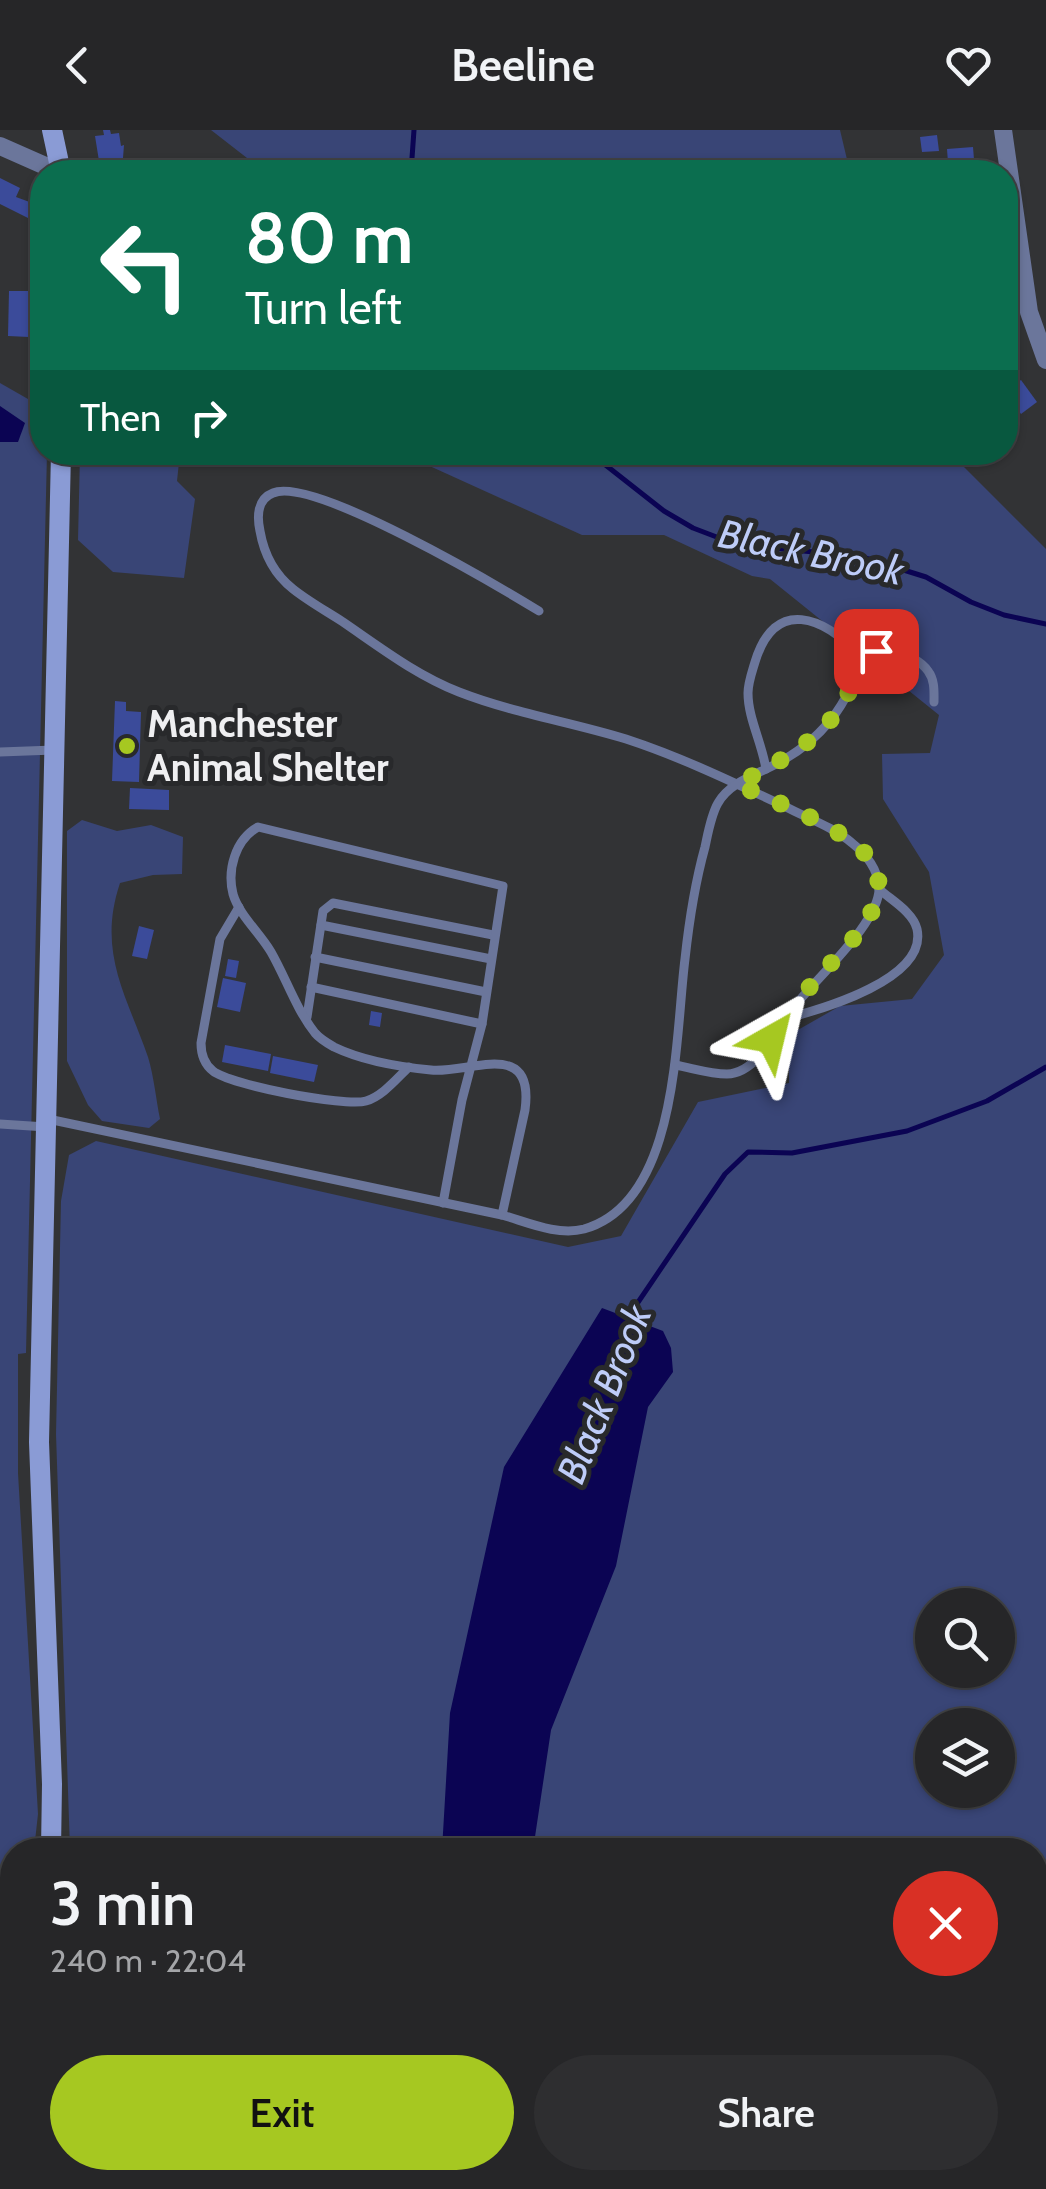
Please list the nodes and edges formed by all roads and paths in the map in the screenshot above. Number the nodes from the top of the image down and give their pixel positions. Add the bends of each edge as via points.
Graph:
1 (52, 130) edge
2 (1008, 131) edge
3 (0, 146) edge
4 (32, 160) edge
5 (58, 160) edge
6 (1011, 160) edge
7 (1018, 217) edge
8 (1046, 360) edge
9 (61, 465) edge
10 (538, 611) dead end
11 (860, 656) junction
12 (934, 702) dead end
13 (54, 750) junction
14 (0, 752) edge
15 (766, 769) junction
16 (737, 784) junction
17 (880, 888) junction
18 (239, 908) junction
19 (320, 925) junction
20 (493, 935) junction
21 (314, 957) junction
22 (491, 959) junction
23 (311, 987) junction
24 (486, 992) junction
25 (786, 1019) junction
26 (307, 1020) junction
27 (482, 1024) junction
28 (675, 1064) junction
29 (474, 1065) junction
30 (409, 1066) junction
31 (46, 1123) junction
32 (0, 1124) edge
33 (443, 1203) junction
34 (502, 1216) junction
35 (51, 1838) edge

1 - 5 street
2 - 6 street
3 - 4 street
7 - 8 street via 1029,312
9 - 13 street
10 - 16 lane via 351,511 298,492 275,491 262,501 257,519 273,568 290,587 408,666 462,693 660,750
11 - 12 lane via 876,651 917,661 929,671
11 - 15 lane via 855,684 836,714
11 - 15 lane via 831,630 794,618 765,637 748,688
13 - 14 lane
13 - 31 street
15 - 16 lane
16 - 17 lane via 850,840 868,857
16 - 28 lane via 718,802 702,860
17 - 25 lane via 868,920
17 - 25 lane via 917,928 903,965 869,991
18 - 20 lane via 232,868 237,848 258,828 503,886
18 - 26 lane
18 - 30 lane via 220,938 201,1043 208,1067 231,1079 348,1103 378,1096
19 - 20 lane via 333,902
19 - 21 lane
19 - 22 lane
20 - 22 lane
21 - 23 lane
21 - 24 lane
22 - 24 lane
23 - 26 lane
23 - 27 lane
24 - 27 lane
25 - 28 lane via 744,1070 729,1074
26 - 30 lane via 345,1052
27 - 29 lane
28 - 34 lane via 663,1135 627,1202 573,1230
29 - 30 lane
29 - 33 lane
29 - 34 lane via 509,1066 527,1093
31 - 32 lane
31 - 33 lane
31 - 35 street via 39,1499
33 - 34 lane

